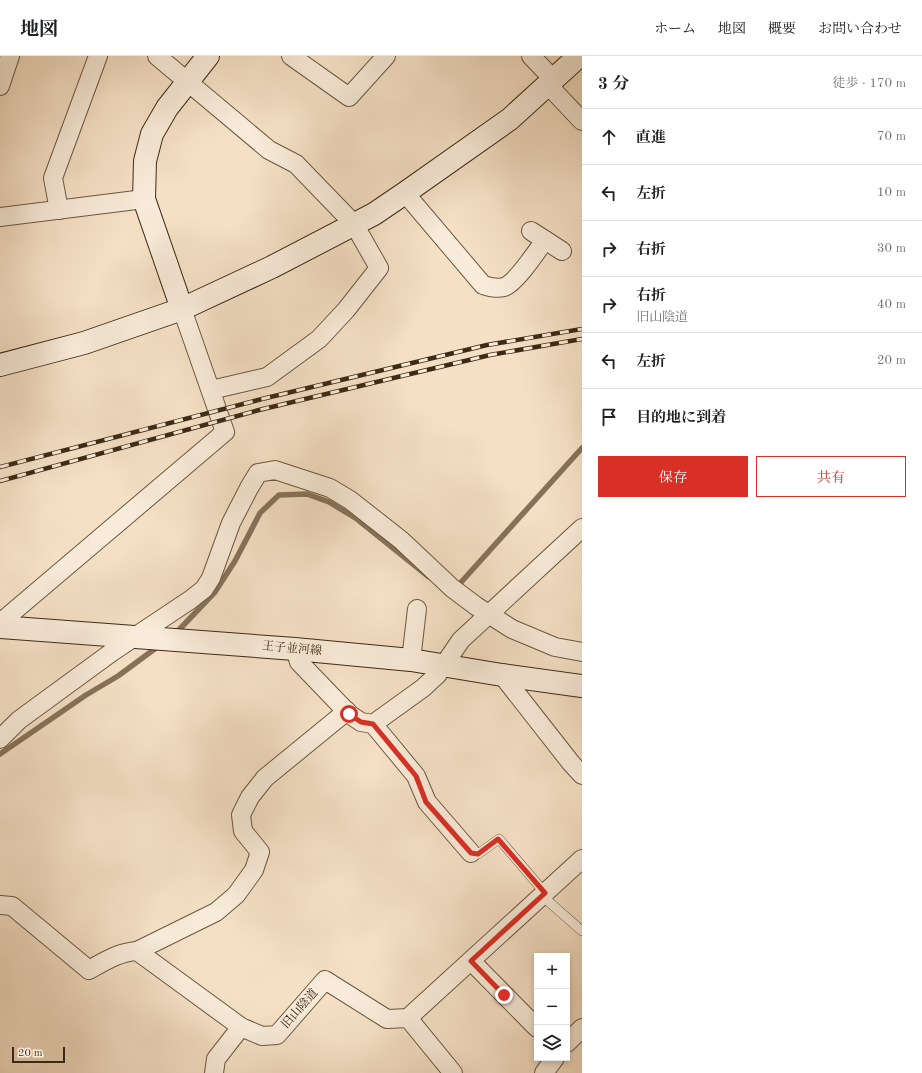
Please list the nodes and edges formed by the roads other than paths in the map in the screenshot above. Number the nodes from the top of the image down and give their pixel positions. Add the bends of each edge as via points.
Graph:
1 (10, 56) edge
2 (98, 56) edge
3 (157, 56) edge
4 (208, 56) edge
5 (292, 56) edge
6 (386, 56) edge
7 (531, 56) edge
8 (579, 56) edge
9 (187, 81) junction
10 (551, 82) junction
11 (0, 86) edge
12 (582, 121) edge
13 (405, 193) junction
14 (144, 199) junction
15 (59, 210) junction
16 (0, 217) edge
17 (354, 224) junction
18 (562, 251) dead end
19 (182, 309) junction
20 (0, 365) edge
21 (211, 390) junction
22 (582, 528) edge
23 (418, 609) dead end
24 (489, 614) junction
25 (1, 627) edge
26 (139, 637) junction
27 (295, 649) junction
28 (582, 652) edge
29 (411, 660) junction
30 (444, 665) junction
31 (502, 675) junction
32 (582, 686) edge
33 (347, 711) junction
34 (373, 724) junction
35 (0, 738) edge
36 (582, 776) edge
37 (471, 853) joint
38 (582, 859) edge
39 (545, 893) junction
40 (0, 905) edge
41 (582, 931) edge
42 (137, 951) junction
43 (471, 961) junction
44 (408, 1018) junction
45 (534, 1025) edge
46 (241, 1028) junction
47 (582, 1028) edge
48 (570, 1041) edge
49 (553, 1061) edge
50 (214, 1073) edge
51 (453, 1073) edge
52 (544, 1073) edge

1 - 11 street
2 - 15 street via 53,178
3 - 9 street
4 - 9 street
5 - 6 street via 349,97
7 - 10 street
8 - 10 street
9 - 14 street via 152,134 145,161
9 - 17 street via 269,150 296,164
10 - 12 street
10 - 13 street via 510,119
13 - 17 street
13 - 18 street via 483,285 505,287 514,282 538,236
14 - 15 street
14 - 19 street
15 - 16 street
17 - 19 street via 272,267
17 - 21 street via 379,268 346,310 319,339 267,377
19 - 20 street via 84,343
19 - 21 street
21 - 25 street via 225,432 7,617
22 - 24 street
23 - 29 street
24 - 26 street via 452,588 401,540 350,500 330,488 275,470 258,473 249,488 231,523 211,578 204,589
24 - 28 street via 512,629 547,644
24 - 30 street via 461,640
25 - 26 street, 王子並河線
26 - 27 street, 王子並河線
26 - 35 street via 19,720
27 - 29 street, 王子並河線
27 - 33 street via 300,662
29 - 30 street, 王子並河線
30 - 31 street, 王子並河線
30 - 34 street via 423,688
31 - 32 street, 王子並河線
31 - 36 street
33 - 34 street via 361,722
33 - 42 street via 265,778 250,797 241,815 243,831 260,852 254,870 236,895 216,912
34 - 37 street via 416,776 426,802
37 - 39 lane via 478,854 498,839
38 - 39 street
39 - 41 lane via 550,902
39 - 43 street
40 - 42 street via 12,906 89,970 108,959
42 - 46 street, 旧山陰道
43 - 44 street
43 - 45 street
44 - 46 street, 旧山陰道 via 387,1019 325,980 277,1035 262,1036
44 - 51 street
46 - 50 street via 216,1059
47 - 48 street
49 - 52 street

